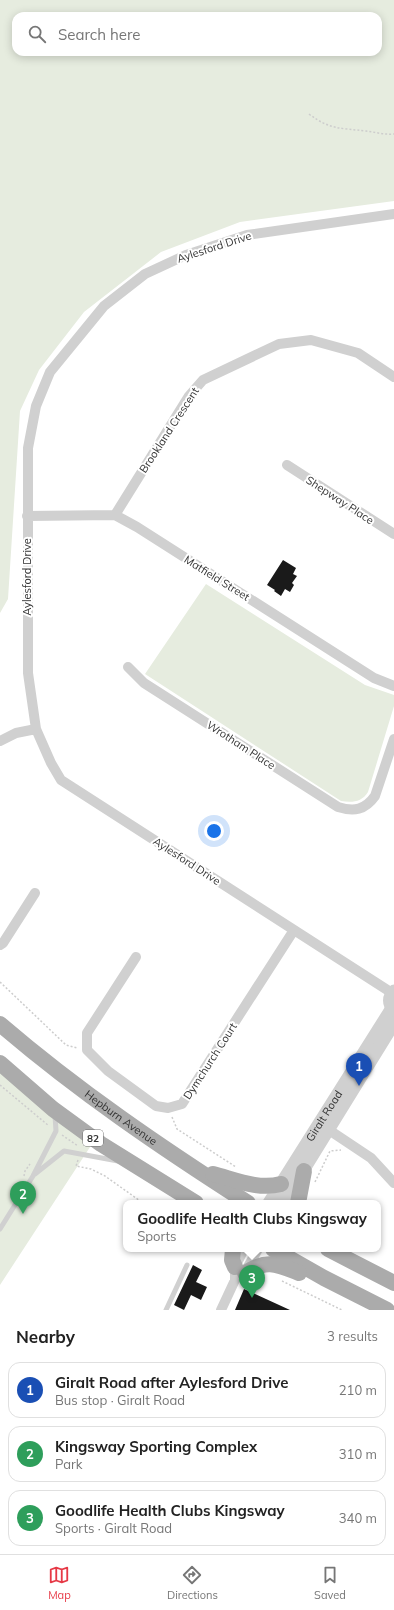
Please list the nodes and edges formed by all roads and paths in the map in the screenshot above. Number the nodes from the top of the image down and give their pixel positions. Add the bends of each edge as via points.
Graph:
1 (309, 114) dead end
2 (394, 134) edge
3 (394, 214) edge
4 (394, 377) edge
5 (287, 465) dead end
6 (115, 515) junction
7 (27, 516) junction
8 (394, 534) edge
9 (128, 667) dead end
10 (394, 686) edge
11 (36, 729) junction
12 (394, 739) edge
13 (0, 741) edge
14 (35, 893) dead end
15 (294, 930) junction
16 (0, 945) edge
17 (136, 957) dead end
18 (0, 982) edge
19 (393, 992) edge
20 (393, 1009) edge
21 (394, 1023) edge
22 (0, 1024) edge
23 (87, 1050) junction
24 (0, 1063) edge
25 (168, 1108) junction
26 (53, 1109) junction
27 (49, 1126) dead end
28 (324, 1126) junction
29 (47, 1128) dead end
30 (342, 1150) dead end
31 (33, 1159) dead end
32 (135, 1165) junction
33 (196, 1170) junction
34 (241, 1170) dead end
35 (304, 1171) junction
36 (33, 1176) junction
37 (23, 1177) dead end
38 (315, 1183) dead end
39 (394, 1183) edge
40 (281, 1184) junction
41 (191, 1200) edge
42 (243, 1200) edge
43 (271, 1200) edge
44 (285, 1200) edge
45 (299, 1200) edge
46 (0, 1229) edge
47 (233, 1252) edge
48 (243, 1252) edge
49 (256, 1252) edge
50 (278, 1252) edge
51 (334, 1252) edge
52 (187, 1265) dead end
53 (238, 1274) junction
54 (324, 1278) junction
55 (394, 1283) edge
56 (166, 1310) edge
57 (221, 1310) edge
58 (387, 1310) edge

1 - 2 path via 318,121 342,130
3 - 7 street, Aylesford Drive via 247,235 186,255 145,274 104,306 50,372 36,406 28,448
4 - 6 street, Brookland Crescent via 358,353 311,340 278,344 203,380 189,396
5 - 8 street, Shepway Place
6 - 7 street, Matfield Street
6 - 10 street, Matfield Street via 374,678
7 - 11 street, Aylesford Drive via 28,673
9 - 12 street, Wrotham Place via 144,683 338,807 349,810 370,803 375,796
11 - 13 street via 16,733
11 - 15 street, Aylesford Drive via 61,780
14 - 16 street
15 - 19 street, Aylesford Drive
15 - 25 street, Dymchurch Court via 182,1104
17 - 23 street via 87,1033
18 - 23 path via 66,1045
19 - 20 street via 389,1001
20 - 28 street, Giralt Road
21 - 28 street, Giralt Road
22 - 33 main road, Hepburn Avenue via 67,1079
23 - 25 street via 108,1071 156,1106
24 - 26 main road, 82
25 - 34 path via 177,1129
26 - 32 main road, 82
26 - 36 lane via 56,1131
27 - 29 path
28 - 35 street, Giralt Road
28 - 39 street via 371,1158
28 - 40 street, Giralt Road
30 - 38 path via 330,1151
31 - 37 path
32 - 36 lane via 64,1150
32 - 41 main road, 82
33 - 40 main road via 255,1185
33 - 42 main road, Hepburn Avenue
35 - 44 street, Giralt Road
35 - 45 main road
36 - 46 lane
40 - 43 street, Giralt Road
47 - 53 main road via 232,1260
48 - 53 street
49 - 53 street
50 - 54 main road
51 - 55 main road
52 - 56 lane
53 - 54 main road via 265,1264 280,1265 305,1275
53 - 57 street
54 - 58 main road

